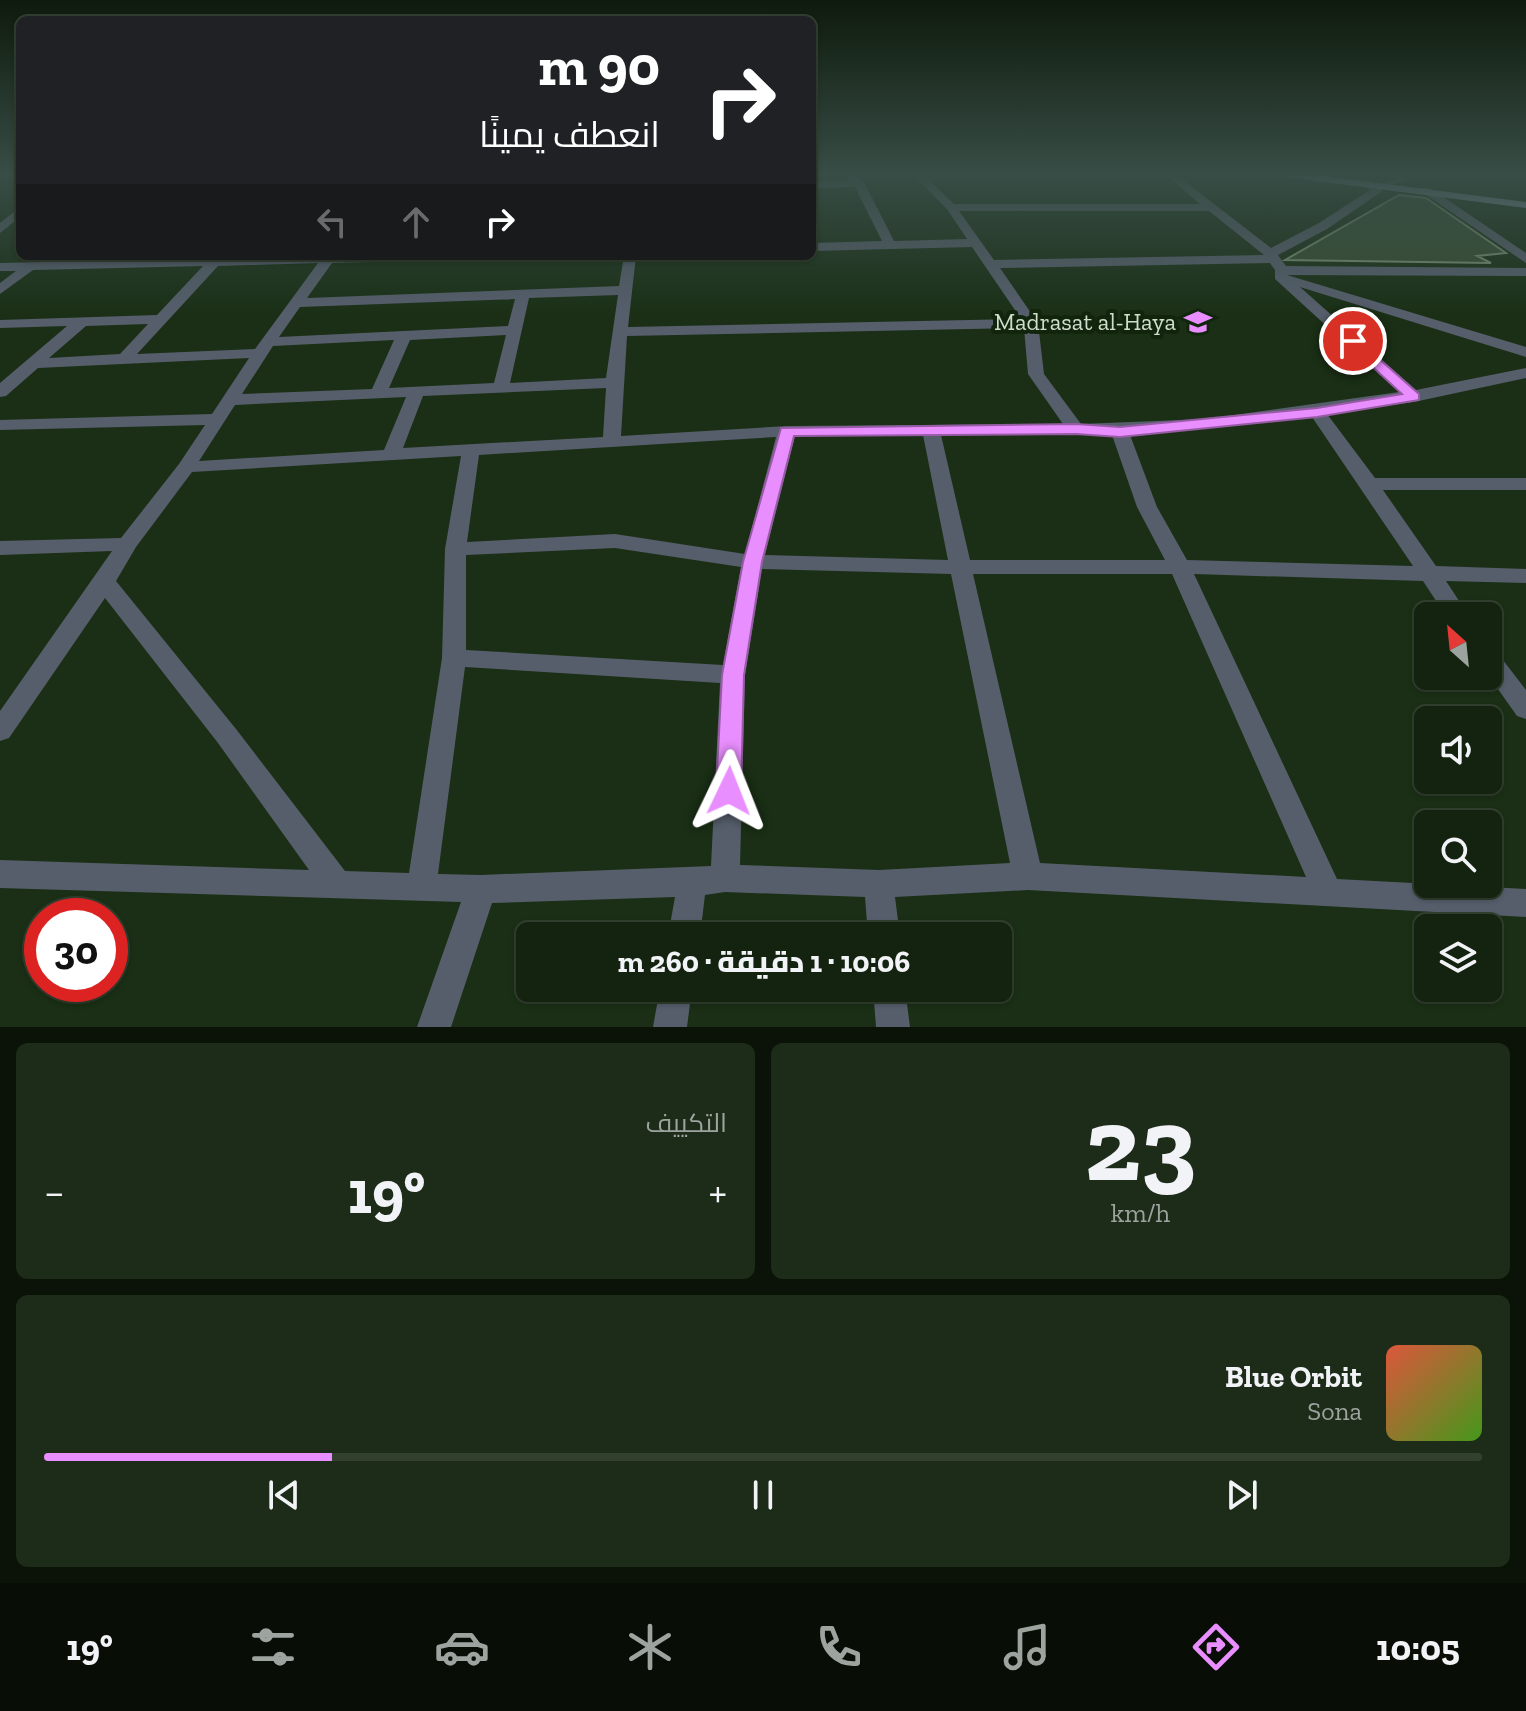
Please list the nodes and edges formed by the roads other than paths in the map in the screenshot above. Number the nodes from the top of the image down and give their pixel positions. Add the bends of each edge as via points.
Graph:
1 (878, 221) edge
2 (960, 221) edge
3 (1229, 221) edge
4 (1331, 221) edge
5 (1471, 221) edge
6 (975, 243) junction
7 (890, 245) junction
8 (816, 247) edge
9 (1526, 259) edge
10 (64, 260) edge
11 (272, 260) edge
12 (328, 260) edge
13 (630, 260) edge
14 (214, 262) junction
15 (990, 264) junction
16 (57, 265) junction
17 (1277, 265) junction
18 (30, 266) junction
19 (0, 267) edge
20 (1526, 272) edge
21 (0, 290) edge
22 (627, 290) junction
23 (523, 294) junction
24 (296, 303) junction
25 (161, 319) junction
26 (81, 322) junction
27 (1031, 323) junction
28 (0, 324) edge
29 (517, 330) junction
30 (621, 332) junction
31 (404, 335) junction
32 (264, 348) junction
33 (1526, 352) edge
34 (124, 359) junction
35 (34, 363) junction
36 (1526, 373) edge
37 (614, 383) junction
38 (501, 388) junction
39 (417, 391) junction
40 (0, 392) edge
41 (379, 392) junction
42 (1414, 397) junction
43 (229, 400) junction
44 (1317, 412) junction
45 (216, 419) junction
46 (0, 425) edge
47 (1076, 429) junction
48 (787, 431) junction
49 (931, 432) junction
50 (1120, 432) junction
51 (612, 441) junction
52 (471, 450) junction
53 (392, 453) junction
54 (186, 467) junction
55 (1369, 484) junction
56 (1526, 484) edge
57 (127, 544) junction
58 (0, 548) edge
59 (455, 549) junction
60 (753, 562) junction
61 (960, 567) junction
62 (1180, 567) junction
63 (1429, 576) junction
64 (1526, 576) edge
65 (105, 582) junction
66 (1448, 602) edge
67 (454, 658) junction
68 (733, 675) junction
69 (1502, 676) edge
70 (1526, 709) edge
71 (0, 731) edge
72 (0, 874) edge
73 (1028, 876) junction
74 (725, 878) junction
75 (692, 883) junction
76 (879, 884) junction
77 (422, 885) junction
78 (338, 886) junction
79 (481, 889) junction
80 (1328, 892) junction
81 (1526, 903) edge
82 (686, 922) edge
83 (883, 922) edge
84 (674, 1002) edge
85 (890, 1002) edge
86 (434, 1027) edge
87 (670, 1027) edge
88 (893, 1027) edge

1 - 7 street
2 - 6 street
3 - 17 street
4 - 17 street
5 - 9 street
6 - 7 street
6 - 15 street
7 - 8 street
10 - 16 street
11 - 14 street
12 - 24 street
13 - 22 street
14 - 16 street
14 - 25 street
15 - 17 street
15 - 27 street
16 - 18 street
17 - 20 street
17 - 33 street
17 - 42 street
18 - 19 street
18 - 21 street
22 - 23 street
22 - 30 street
23 - 24 street
23 - 29 street
24 - 32 street
25 - 26 street
25 - 34 street
26 - 28 street
26 - 35 street
27 - 30 street
27 - 47 street via 1036,374
29 - 31 street
29 - 38 street
30 - 37 street
31 - 32 street
31 - 41 street
32 - 34 street
32 - 43 street
34 - 35 street
35 - 40 street
36 - 42 street
37 - 38 street
37 - 51 street
38 - 39 street
39 - 41 street
39 - 53 street
41 - 43 street
42 - 44 street
43 - 45 street
44 - 50 street
44 - 55 street
45 - 46 street
45 - 54 street
47 - 49 street
47 - 50 street
48 - 49 street
48 - 51 street
48 - 60 street
49 - 61 street
50 - 62 street via 1147,507
51 - 52 street
52 - 53 street
52 - 59 street
53 - 54 street
54 - 57 street
55 - 56 street
55 - 63 street
57 - 58 street
57 - 65 street
59 - 60 street via 615,541
59 - 67 street
60 - 61 street
60 - 68 street
61 - 62 street
61 - 73 street
62 - 63 street
62 - 80 street
63 - 64 street
63 - 66 street
65 - 71 street
65 - 78 street
67 - 68 street
67 - 77 street
68 - 74 street
69 - 70 street
72 - 78 street
73 - 76 street
73 - 80 street
74 - 75 street
74 - 76 street
75 - 79 street
75 - 82 street
76 - 83 street
77 - 78 street
77 - 79 street
79 - 86 street
80 - 81 street
84 - 87 street
85 - 88 street

